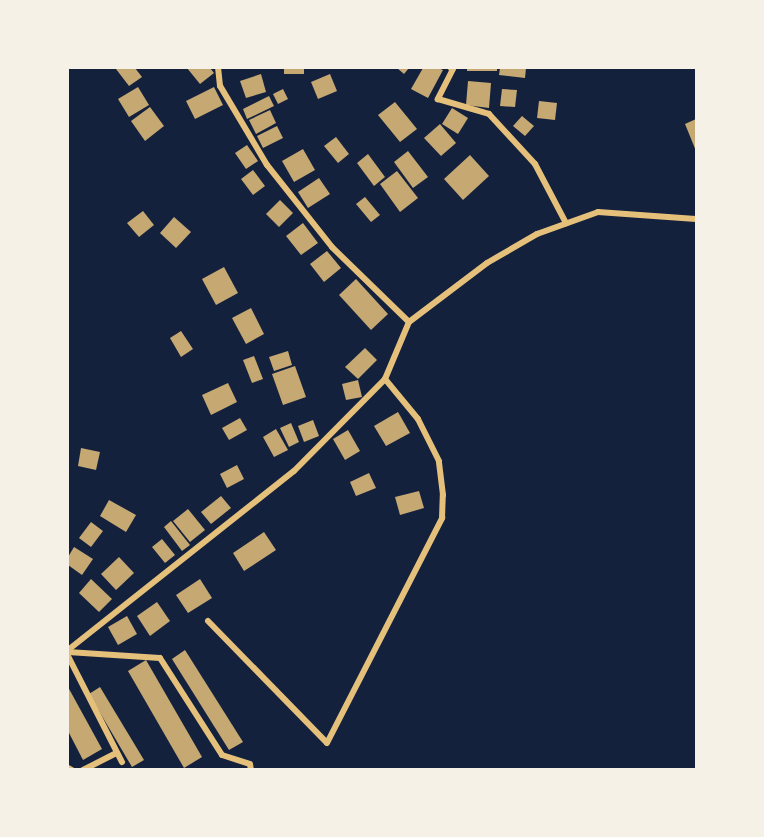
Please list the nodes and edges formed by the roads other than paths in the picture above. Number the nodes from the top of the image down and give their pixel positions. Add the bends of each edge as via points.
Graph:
1 (218, 68) edge
2 (451, 68) edge
3 (696, 219) edge
4 (566, 223) junction
5 (409, 322) junction
6 (385, 379) junction
7 (208, 621) dead end
8 (68, 652) edge
9 (117, 753) junction
10 (122, 762) dead end
11 (83, 770) edge
12 (251, 770) edge

1 - 5 street via 220,86 267,165 332,247
2 - 4 street via 438,99 489,114 535,164
3 - 4 street via 598,212
4 - 5 street via 537,234 486,263
5 - 6 street
6 - 7 street via 418,419 439,461 442,518 327,743
6 - 8 street via 294,471
8 - 9 street
8 - 12 street via 160,658 222,755 250,764
9 - 10 street
9 - 11 street

